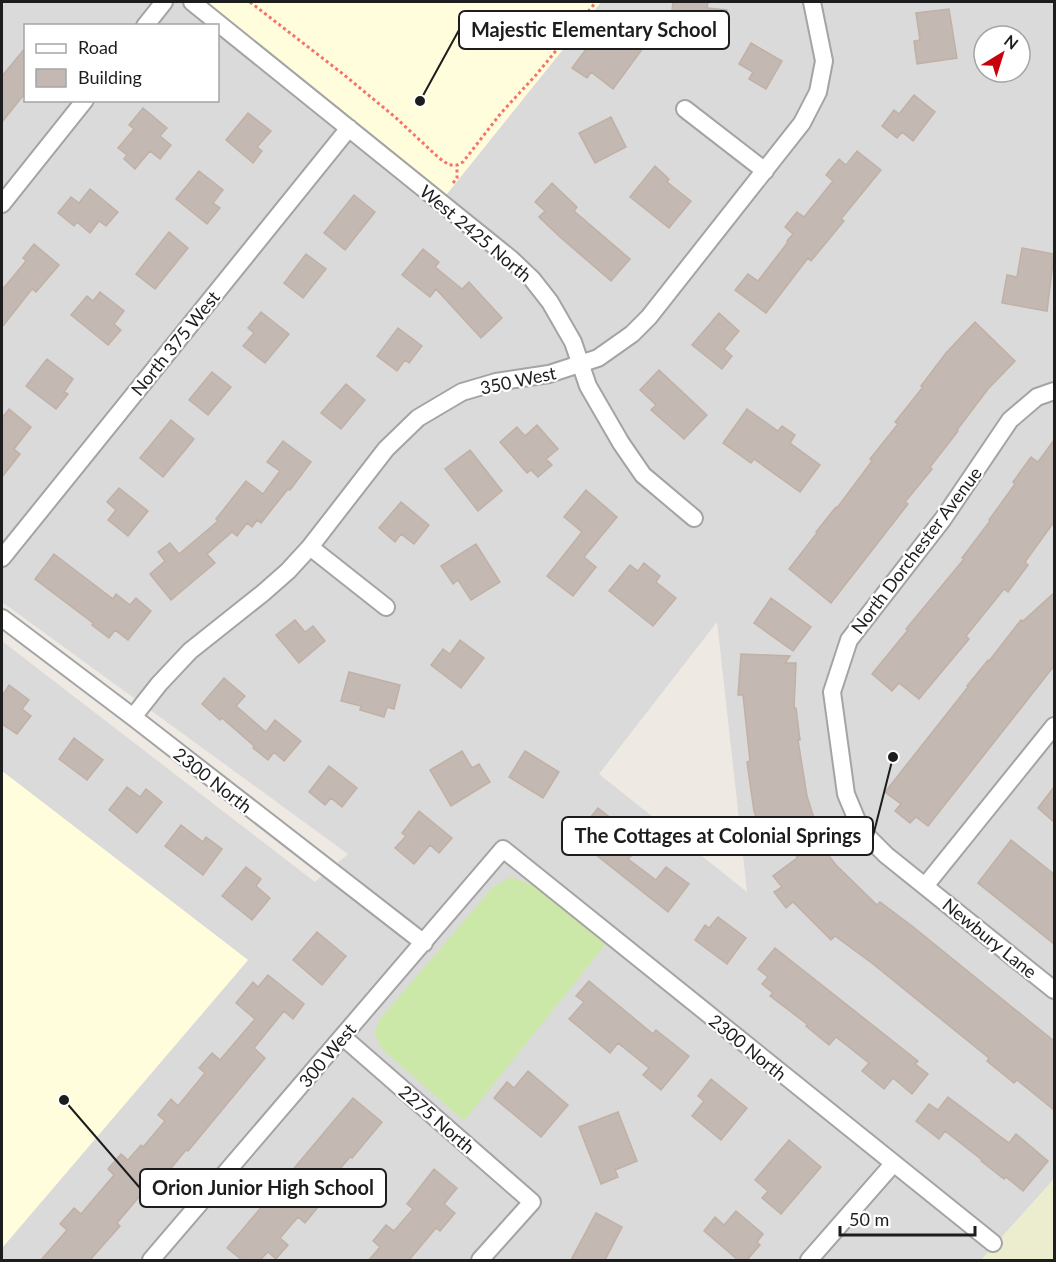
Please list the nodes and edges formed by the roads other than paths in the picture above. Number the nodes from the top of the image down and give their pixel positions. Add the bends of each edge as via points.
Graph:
1 (165, 2) edge
2 (192, 2) edge
3 (812, 2) edge
4 (147, 24) edge
5 (83, 102) edge
6 (685, 109) dead end
7 (349, 128) junction
8 (765, 171) junction
9 (2, 204) edge
10 (580, 365) junction
11 (1054, 391) edge
12 (694, 519) dead end
13 (310, 547) junction
14 (2, 558) edge
15 (386, 607) dead end
16 (2, 618) edge
17 (133, 717) junction
18 (1054, 726) edge
19 (503, 849) joint
20 (925, 886) junction
21 (424, 943) junction
22 (1054, 990) edge
23 (343, 1036) junction
24 (893, 1164) junction
25 (993, 1243) dead end
26 (151, 1260) edge
27 (480, 1260) edge
28 (809, 1260) edge

1 - 4 street
2 - 7 street, West 2425 North
3 - 8 street, 350 West via 824,61 818,92 802,123
5 - 9 street
6 - 8 street
7 - 10 street, West 2425 North via 532,279 573,342
7 - 14 street, North 375 West
8 - 10 street, 350 West via 649,317 598,358
10 - 12 street, West 2425 North via 588,386 643,475
10 - 13 street, 350 West via 462,392 418,418 386,449
11 - 20 street, North Dorchester Avenue via 1037,397 1010,420 943,519 849,640 832,692 846,794 861,830
13 - 15 street
13 - 17 street, 350 West via 263,593 190,651
16 - 17 street, 2300 North
17 - 21 street, 2300 North
18 - 20 street
19 - 21 street, 300 West
19 - 24 street, 2300 North
20 - 22 street, Newbury Lane
21 - 23 street, 300 West
23 - 26 street, 300 West
23 - 27 street, 2275 North via 532,1202
24 - 25 street, 2300 North
24 - 28 street

